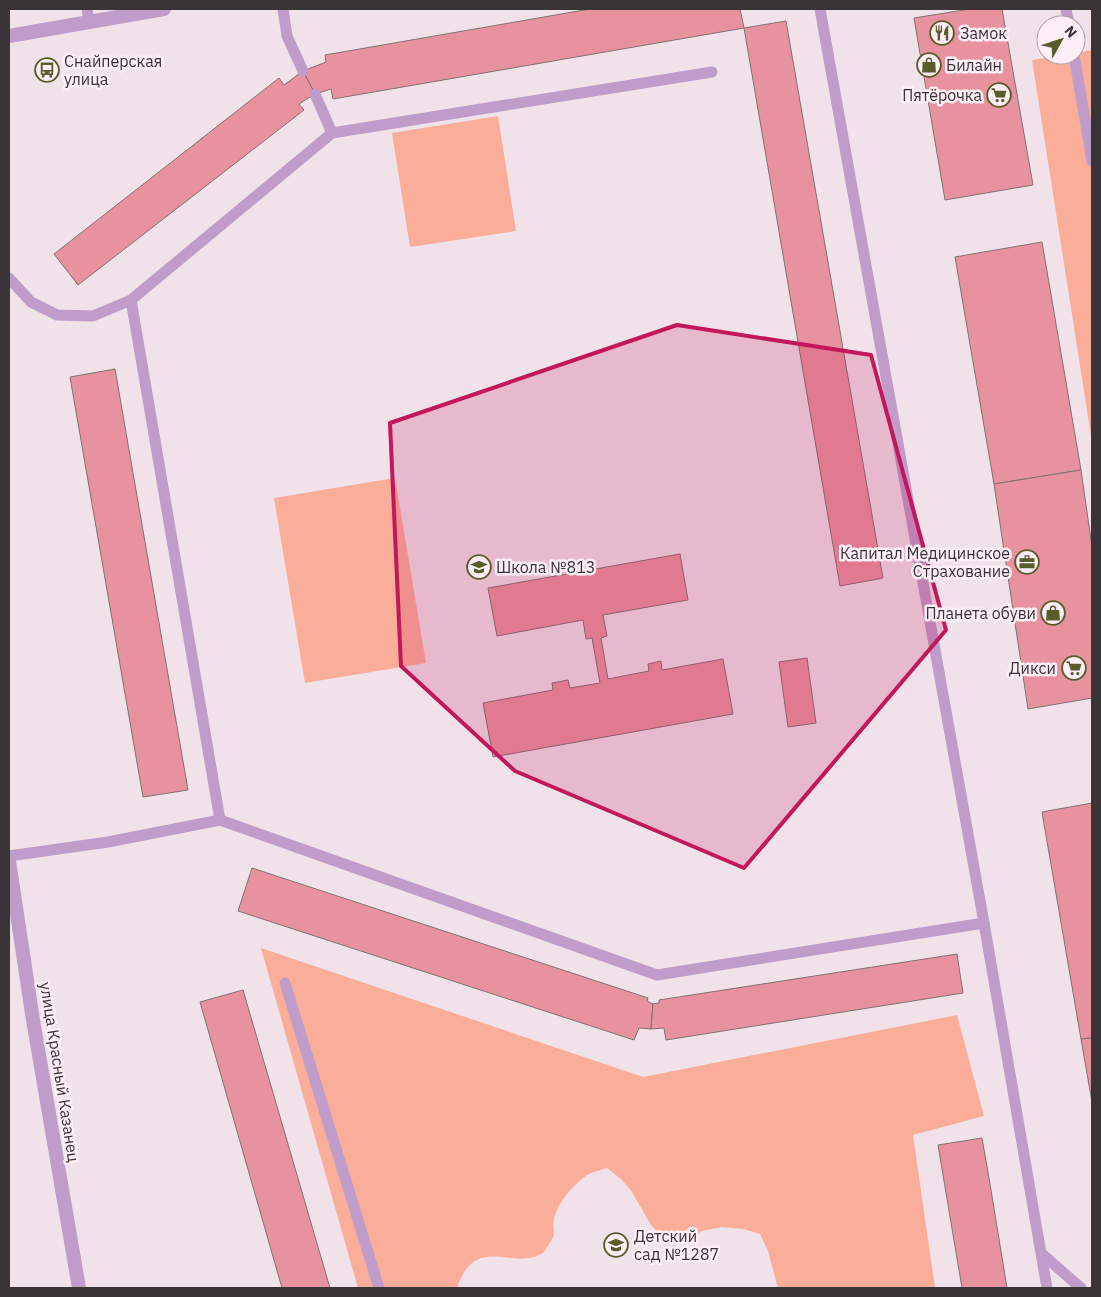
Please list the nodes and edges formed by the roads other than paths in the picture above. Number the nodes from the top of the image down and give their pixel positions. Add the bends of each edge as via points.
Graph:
1 (164, 9) edge
2 (283, 9) edge
3 (820, 9) edge
4 (88, 15) edge
5 (9, 36) edge
6 (1076, 65) edge
7 (303, 71) dead end
8 (712, 72) dead end
9 (315, 94) dead end
10 (332, 133) junction
11 (1092, 160) edge
12 (9, 278) edge
13 (131, 300) junction
14 (220, 820) junction
15 (9, 856) edge
16 (9, 861) edge
17 (984, 923) junction
18 (285, 983) dead end
19 (1042, 1254) junction
20 (79, 1288) edge
21 (379, 1288) edge
22 (1047, 1288) edge
23 (1081, 1288) edge

1 - 4 street
2 - 7 lane via 287,36
3 - 17 lane
4 - 5 street
6 - 11 lane
8 - 10 lane
9 - 10 lane
10 - 13 lane
12 - 13 lane via 31,302 57,315 93,316
13 - 14 lane
14 - 15 lane via 108,842
14 - 17 lane via 657,975
16 - 20 street, улица Красный Казанец
17 - 19 lane
18 - 21 lane
19 - 22 lane
19 - 23 lane

